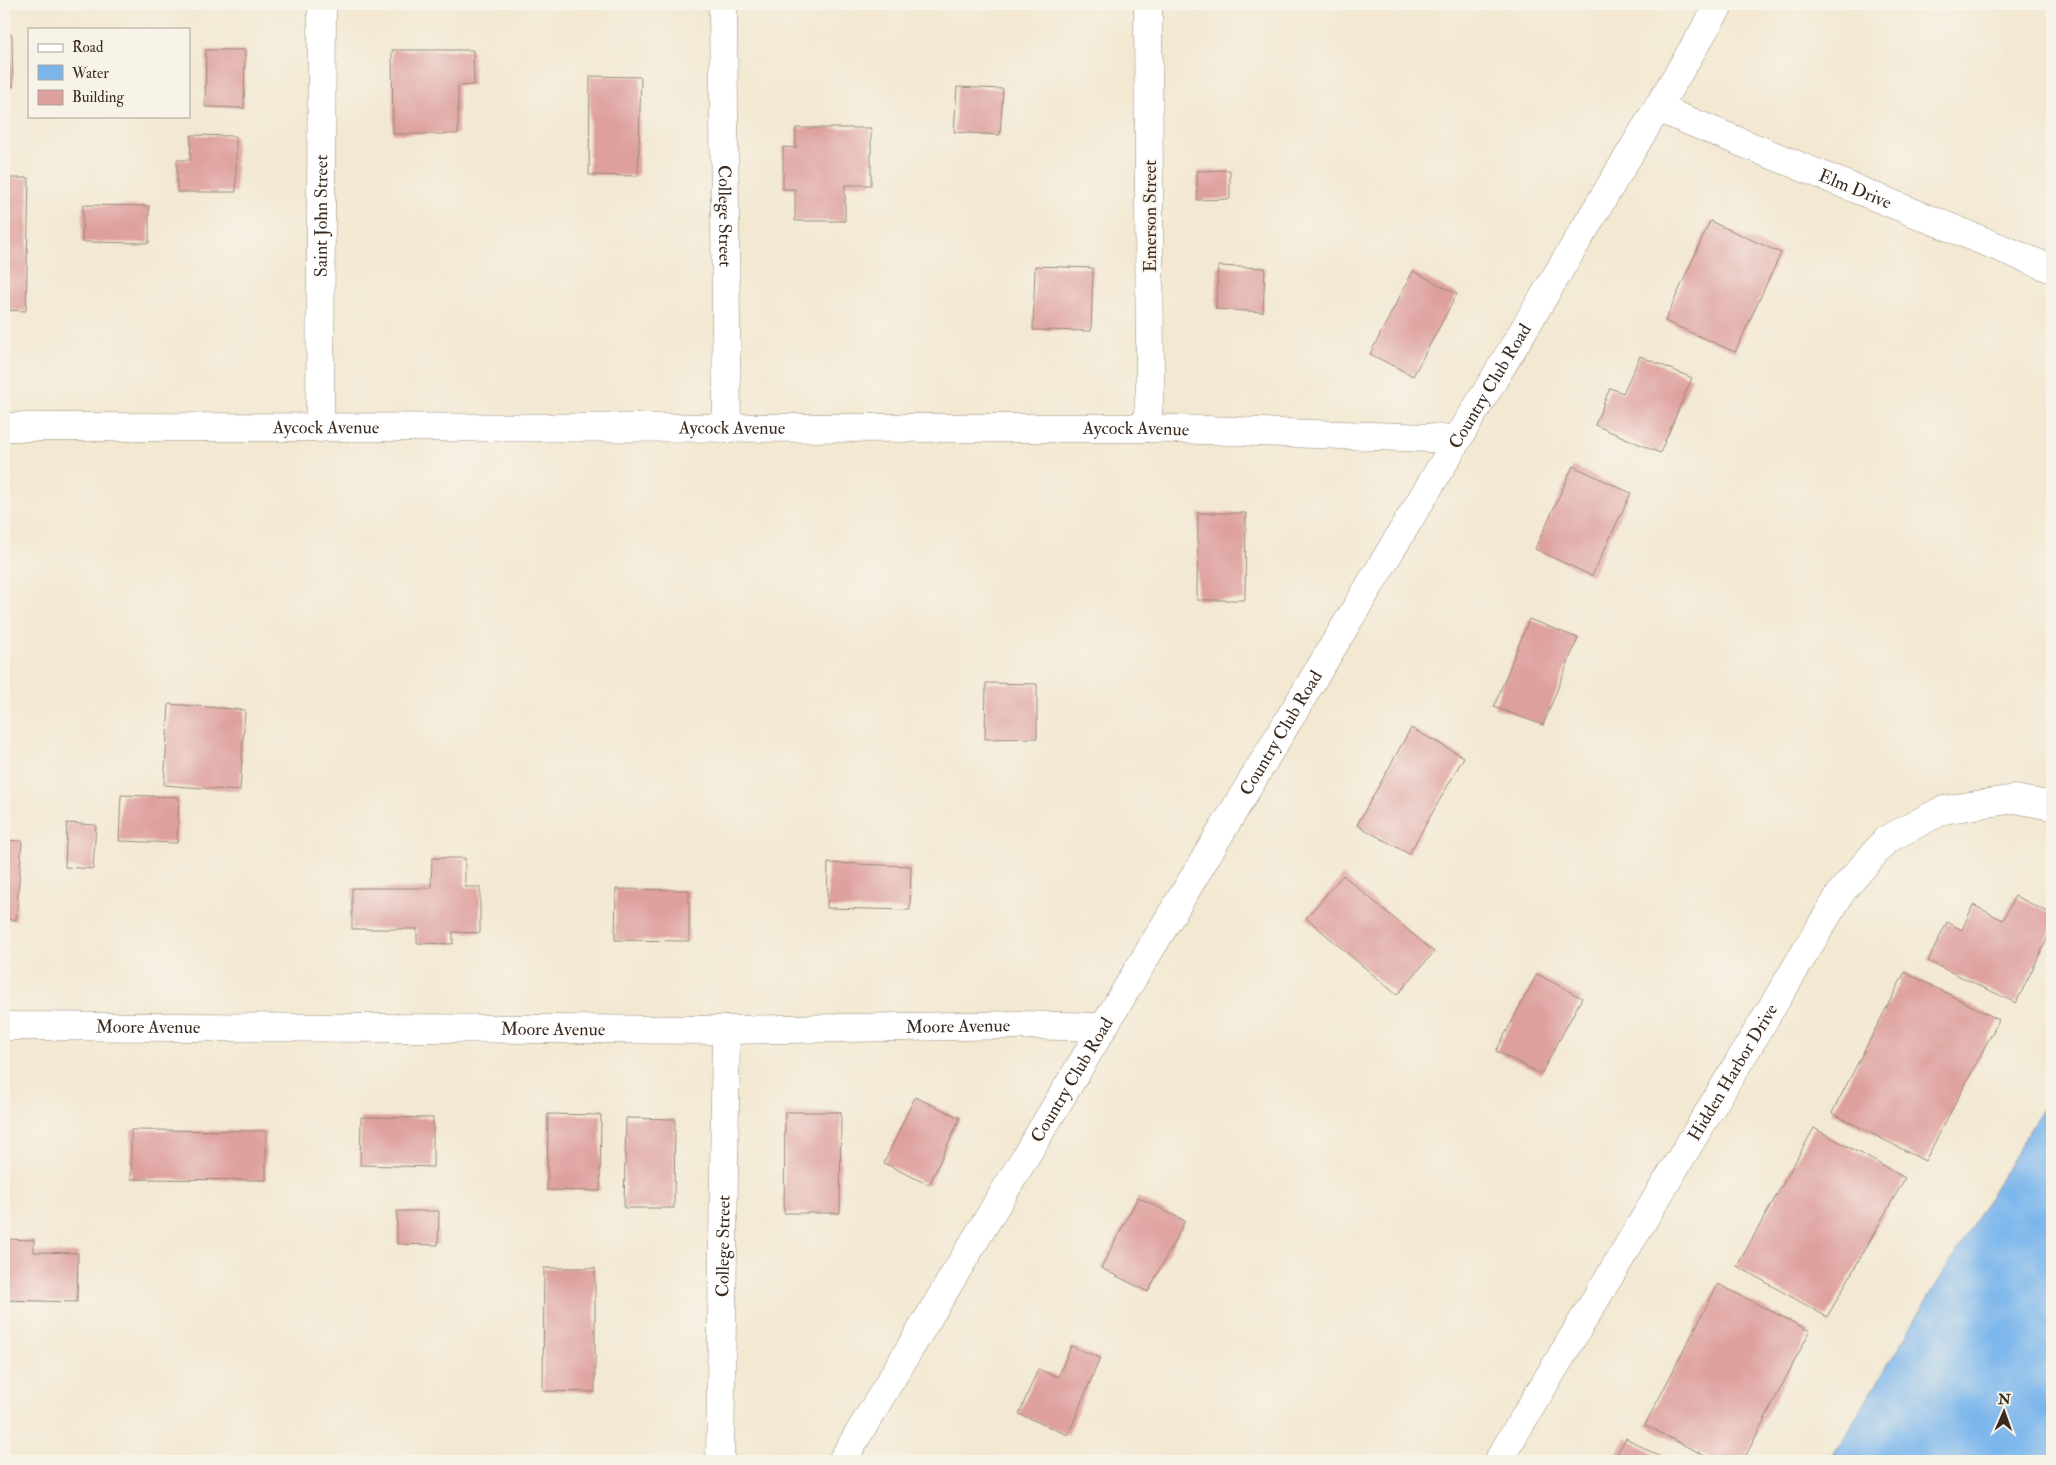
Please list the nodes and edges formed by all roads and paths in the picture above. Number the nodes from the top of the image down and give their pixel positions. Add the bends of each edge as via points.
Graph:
1 (322, 4) edge
2 (722, 4) edge
3 (1148, 4) edge
4 (1720, 4) edge
5 (1657, 108) junction
6 (2052, 269) edge
7 (4, 427) edge
8 (320, 428) junction
9 (1147, 428) junction
10 (727, 429) junction
11 (1458, 439) junction
12 (2052, 806) edge
13 (4, 1026) edge
14 (1103, 1027) junction
15 (726, 1030) junction
16 (720, 1461) edge
17 (842, 1461) edge
18 (1498, 1461) edge

1 - 8 street, Saint John Street
2 - 10 street, College Street
3 - 9 street, Emerson Street via 1150,386
4 - 5 street, Country Club Road
5 - 6 street, Elm Drive
5 - 11 street, Country Club Road
7 - 8 street, Aycock Avenue
8 - 10 street, Aycock Avenue
9 - 10 street, Aycock Avenue
9 - 11 street, Aycock Avenue
11 - 14 street, Country Club Road
12 - 18 street, Hidden Harbor Drive via 2015,799 1943,810 1886,840 1842,891
13 - 15 street, Moore Avenue
14 - 15 street, Moore Avenue via 1019,1024
14 - 17 street, Country Club Road
15 - 16 street, College Street

